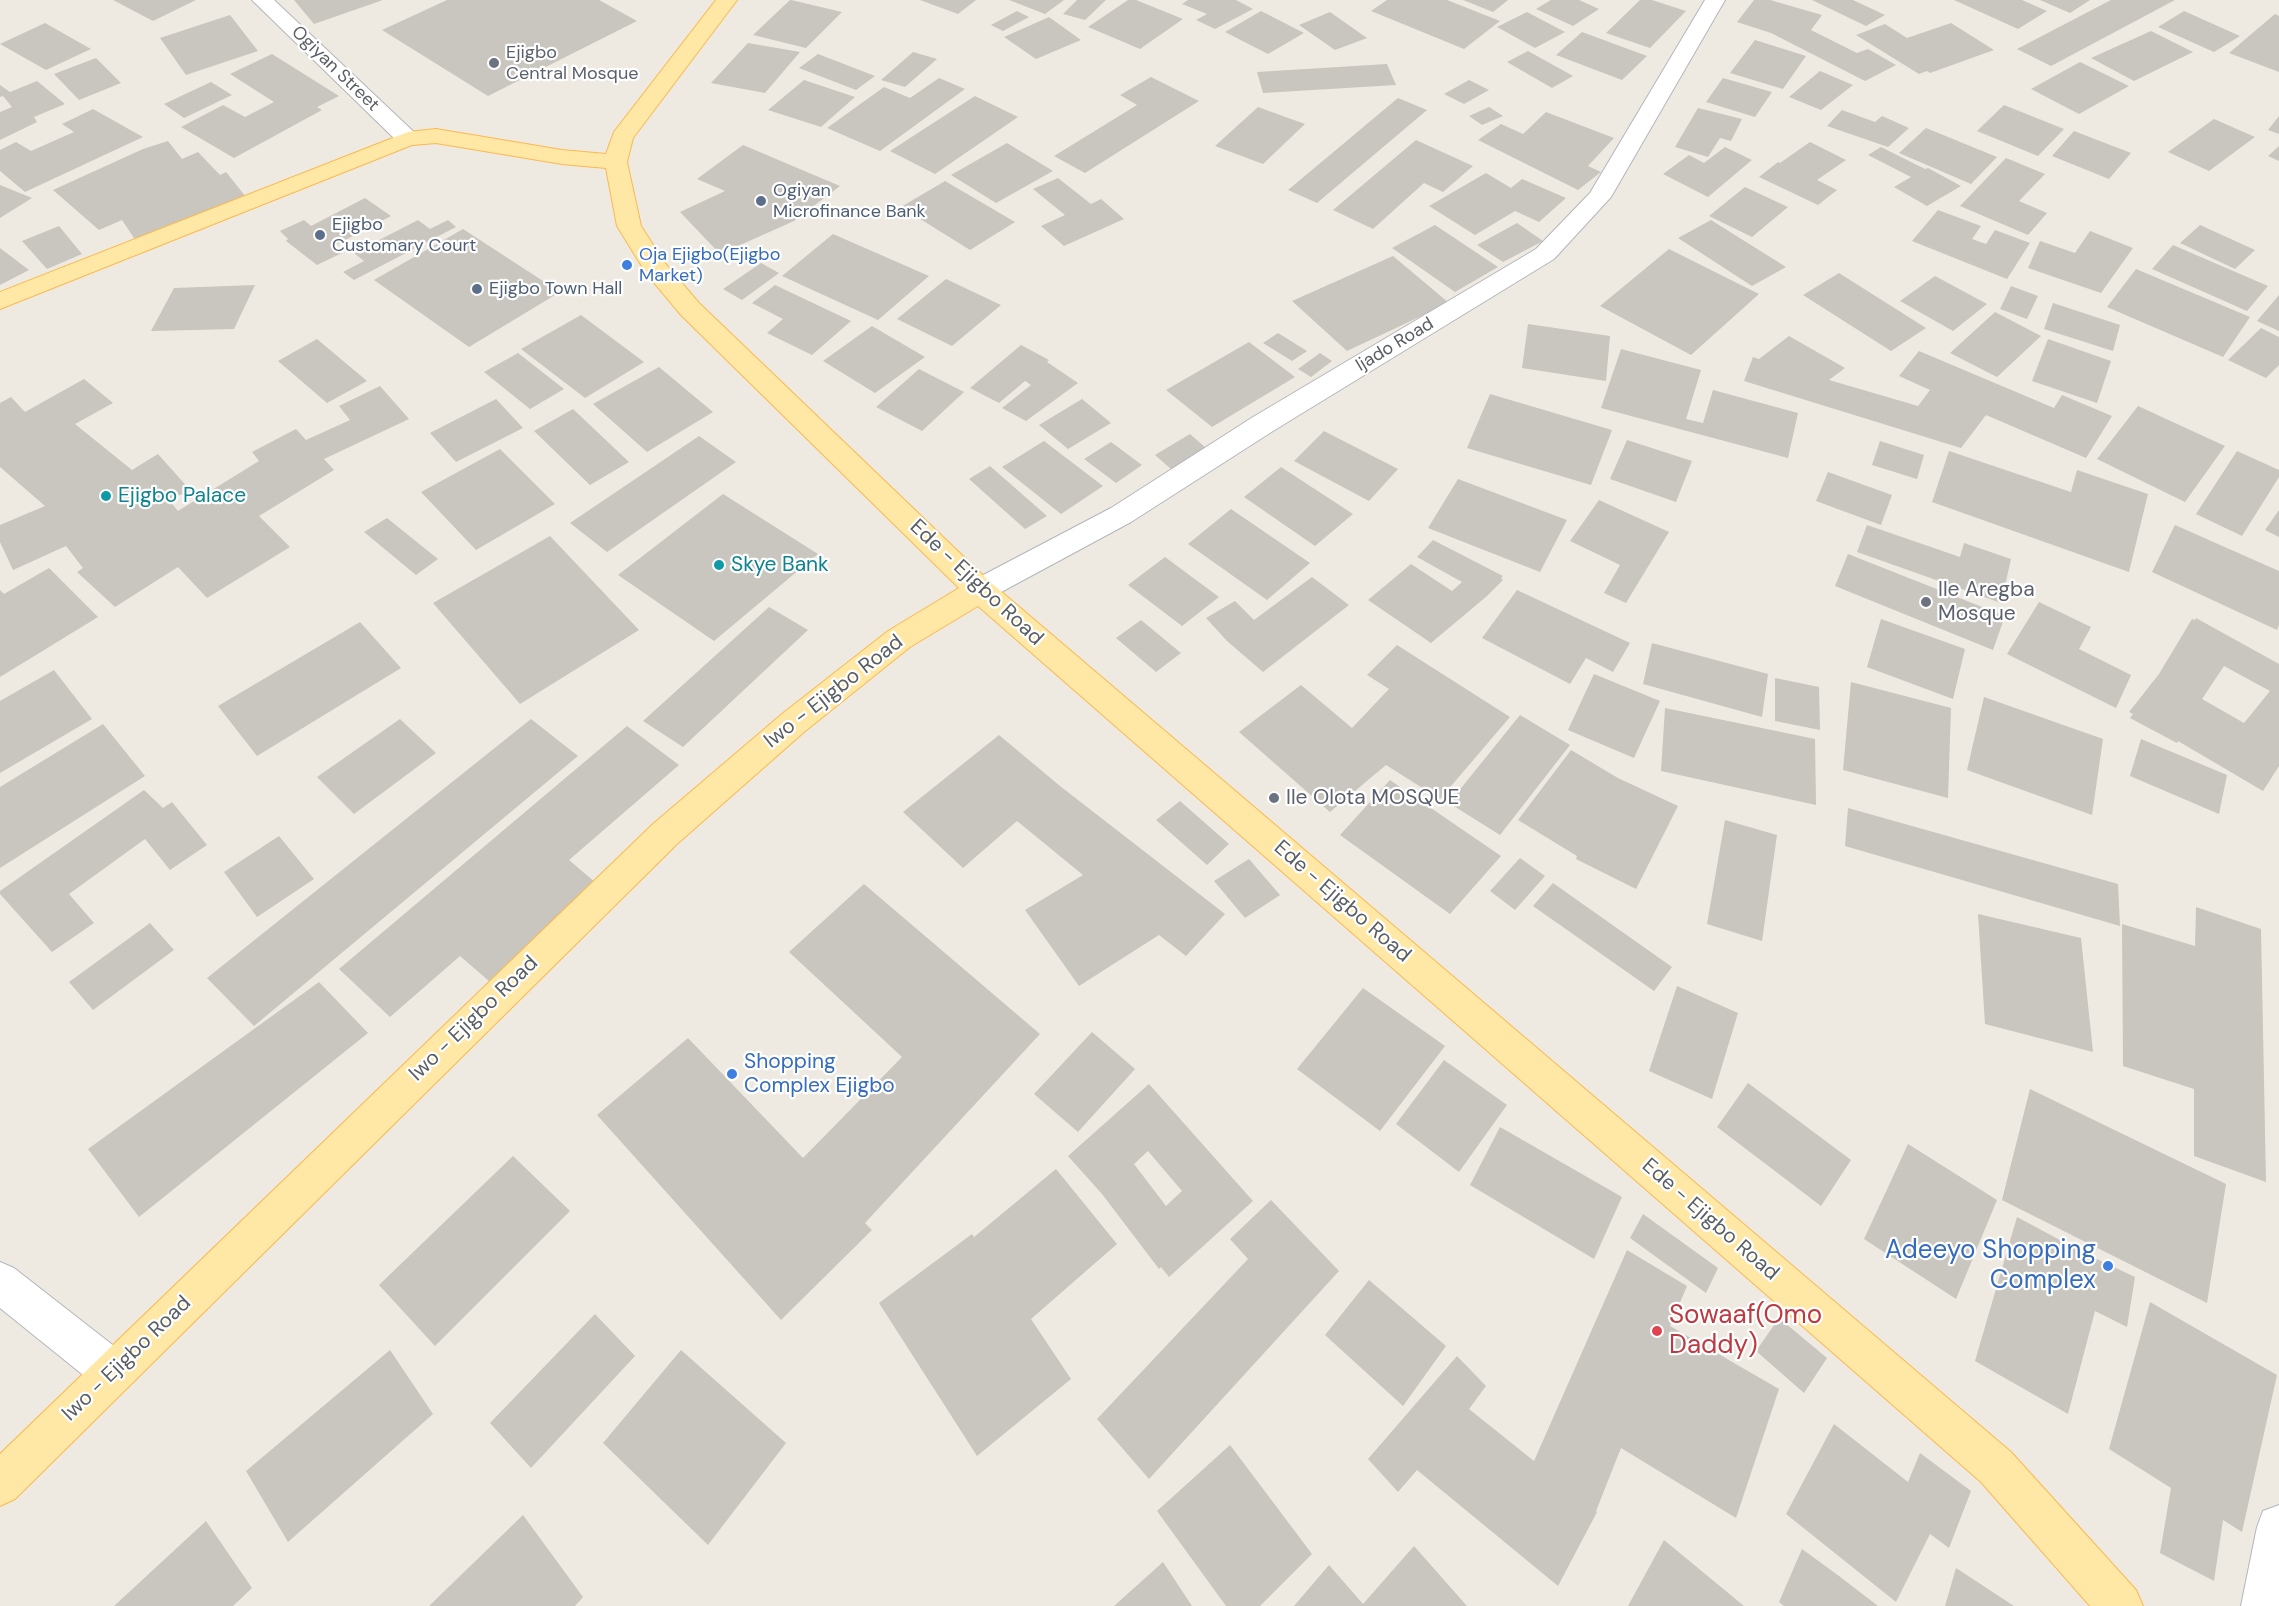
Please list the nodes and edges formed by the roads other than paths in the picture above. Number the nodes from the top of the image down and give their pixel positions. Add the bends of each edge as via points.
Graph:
1 (262, 0) edge
2 (728, 0) edge
3 (1716, 0) edge
4 (408, 139) junction
5 (616, 162) junction
6 (0, 301) edge
7 (980, 590) junction
8 (0, 1282) edge
9 (113, 1372) junction
10 (0, 1484) edge
11 (2279, 1527) edge
12 (2120, 1606) edge
13 (2264, 1606) edge

1 - 4 street, Ogiyan Street
2 - 5 main road via 622,137
3 - 7 street, Ijado Road via 1599,197 1545,254 1263,424 1121,515
4 - 5 main road via 436,136
4 - 6 main road
5 - 7 main road, Ede - Ejigbo Road via 629,226 655,267 690,309
7 - 9 main road, Iwo - Ejigbo Road via 899,639 793,723 665,834
7 - 12 main road, Ede - Ejigbo Road via 1996,1467
8 - 9 street
9 - 10 main road, Iwo - Ejigbo Road
11 - 13 street

